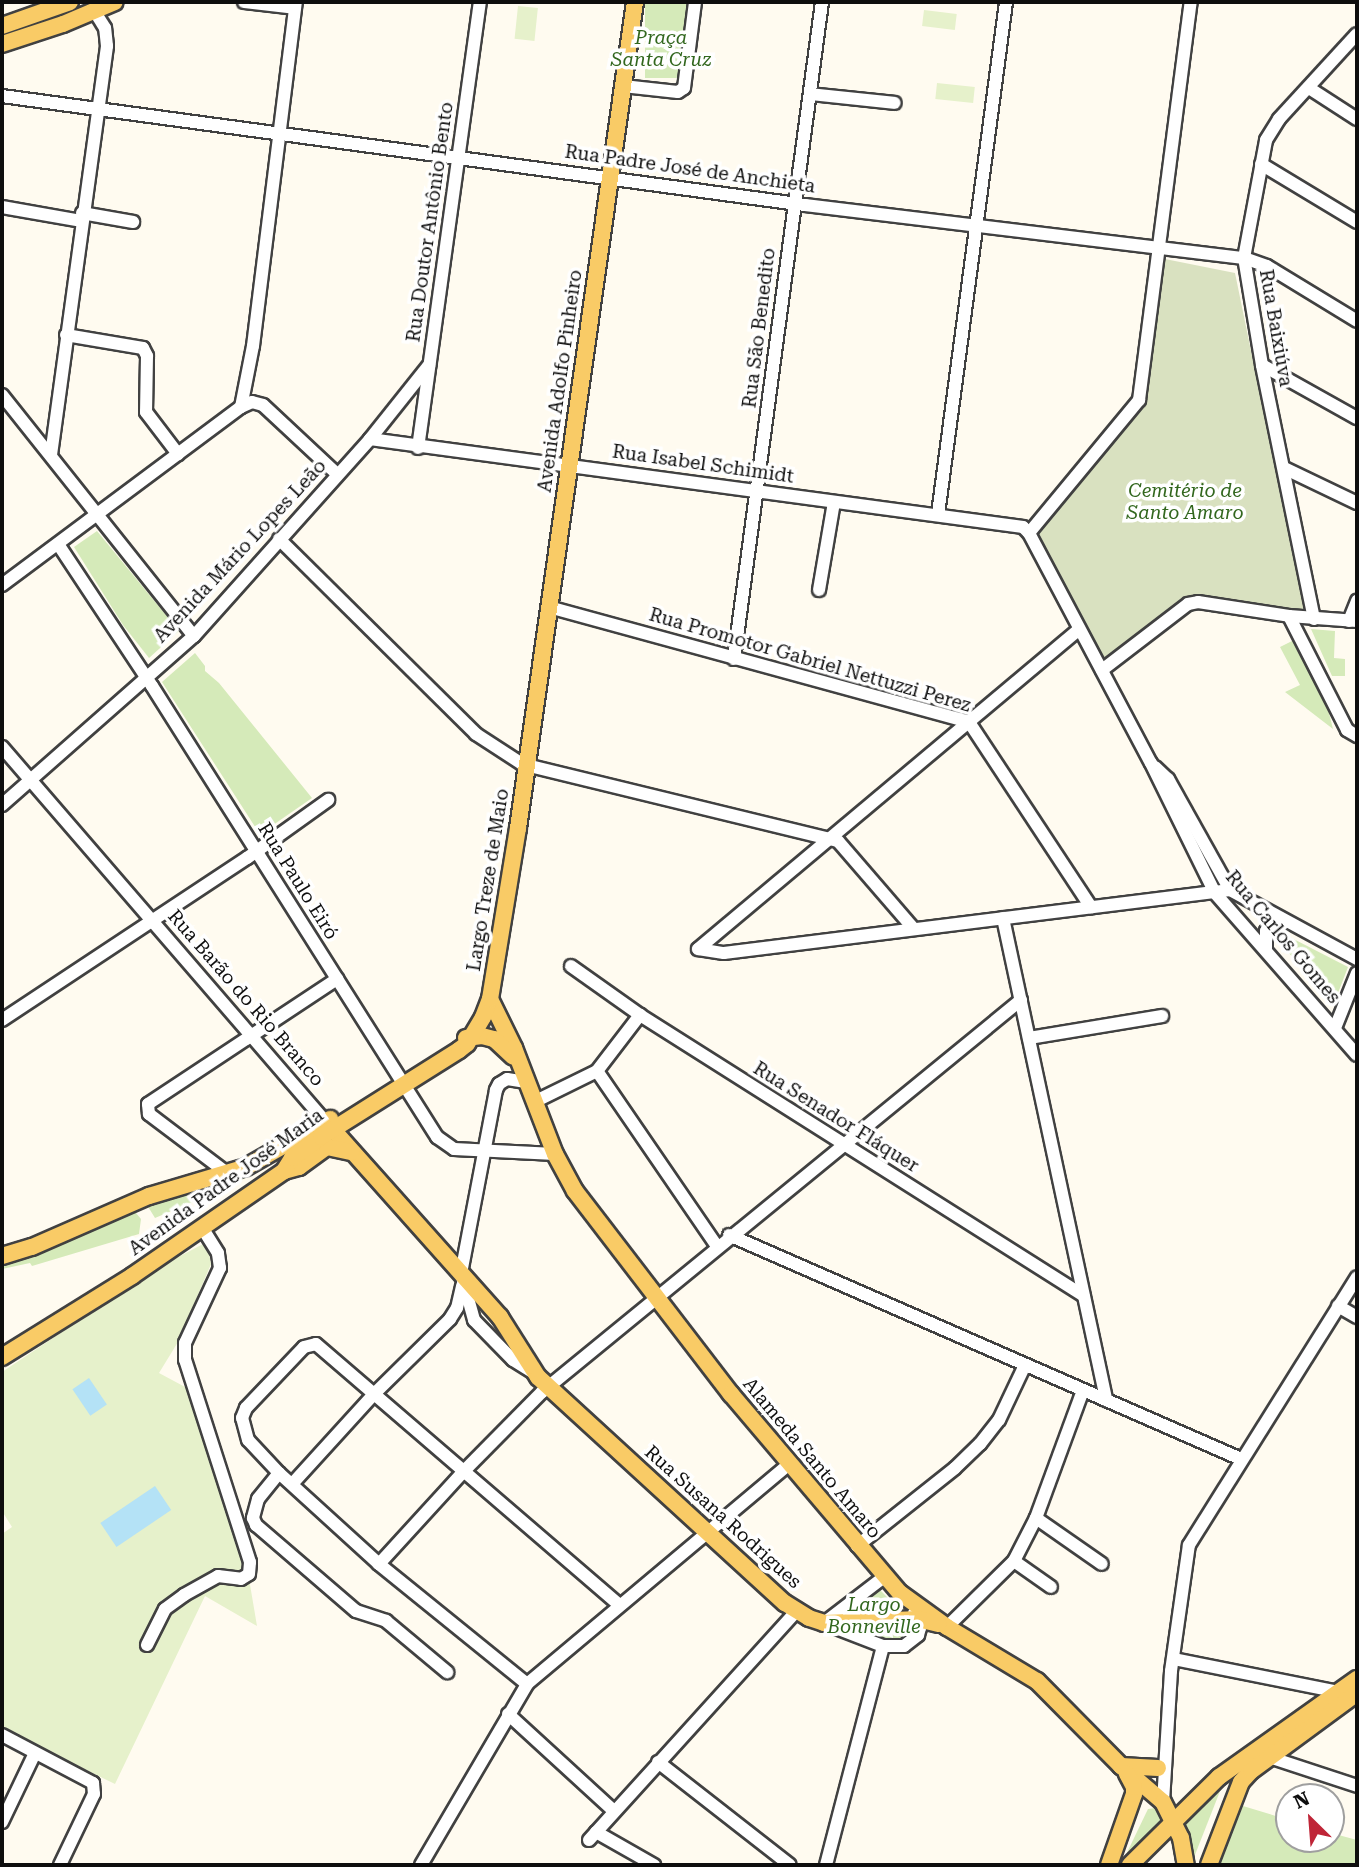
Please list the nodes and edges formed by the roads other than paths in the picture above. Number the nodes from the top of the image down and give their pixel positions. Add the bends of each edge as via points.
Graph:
1 (70, 2) edge
2 (114, 2) edge
3 (244, 2) edge
4 (480, 2) edge
5 (635, 2) edge
6 (695, 2) edge
7 (822, 2) edge
8 (1006, 2) edge
9 (1191, 2) edge
10 (295, 5) edge
11 (95, 12) junction
12 (2, 26) edge
13 (1357, 34) edge
14 (2, 44) edge
15 (623, 86) junction
16 (1309, 88) junction
17 (810, 94) junction
18 (2, 96) edge
19 (895, 103) dead end
20 (98, 109) junction
21 (1357, 119) edge
22 (279, 132) junction
23 (459, 158) junction
24 (1261, 164) junction
25 (610, 177) junction
26 (795, 203) junction
27 (2, 207) edge
28 (81, 217) junction
29 (133, 222) dead end
30 (1357, 222) edge
31 (978, 226) junction
32 (1161, 249) junction
33 (1244, 258) junction
34 (1357, 321) edge
35 (66, 335) junction
36 (429, 365) junction
37 (1262, 365) junction
38 (2, 395) edge
39 (241, 407) junction
40 (1357, 418) edge
41 (370, 439) junction
42 (418, 448) junction
43 (178, 453) junction
44 (51, 454) junction
45 (570, 465) junction
46 (1284, 468) junction
47 (337, 474) junction
48 (758, 492) junction
49 (834, 502) junction
50 (1357, 503) edge
51 (97, 514) junction
52 (938, 514) junction
53 (1029, 533) junction
54 (279, 539) junction
55 (58, 544) junction
56 (2, 585) edge
57 (819, 590) dead end
58 (1357, 601) edge
59 (549, 607) junction
60 (1289, 616) junction
61 (1314, 619) junction
62 (1353, 621) edge
63 (1078, 630) junction
64 (194, 636) junction
65 (734, 659) junction
66 (1102, 670) junction
67 (146, 677) junction
68 (970, 722) junction
69 (1357, 736) edge
70 (2, 747) edge
71 (1151, 763) junction
72 (527, 766) junction
73 (30, 781) junction
74 (328, 800) dead end
75 (2, 806) edge
76 (826, 838) junction
77 (256, 851) junction
78 (1230, 890) junction
79 (1215, 893) junction
80 (1091, 907) junction
81 (1003, 918) junction
82 (151, 920) junction
83 (1280, 920) junction
84 (913, 928) junction
85 (1266, 950) junction
86 (1357, 960) edge
87 (571, 966) dead end
88 (1357, 973) edge
89 (337, 979) junction
90 (490, 999) junction
91 (1021, 1000) junction
92 (640, 1015) junction
93 (1161, 1016) dead end
94 (2, 1020) edge
95 (1335, 1028) junction
96 (250, 1035) junction
97 (472, 1037) junction
98 (1029, 1038) junction
99 (1357, 1055) edge
100 (517, 1061) junction
101 (597, 1072) junction
102 (401, 1082) junction
103 (526, 1082) junction
104 (534, 1102) junction
105 (329, 1126) junction
106 (843, 1145) junction
107 (484, 1152) junction
108 (355, 1153) junction
109 (555, 1154) junction
110 (284, 1171) junction
111 (226, 1173) junction
112 (202, 1227) junction
113 (730, 1235) junction
114 (717, 1246) junction
115 (2, 1256) edge
116 (1357, 1277) edge
117 (461, 1279) junction
118 (655, 1296) junction
119 (1084, 1296) junction
120 (1338, 1306) junction
121 (1357, 1317) edge
122 (2, 1357) edge
123 (1024, 1367) junction
124 (543, 1382) junction
125 (1083, 1390) junction
126 (373, 1395) junction
127 (1106, 1400) junction
128 (1241, 1460) junction
129 (789, 1464) junction
130 (463, 1472) junction
131 (279, 1473) junction
132 (293, 1483) junction
133 (1036, 1518) junction
134 (707, 1533) junction
135 (857, 1546) junction
136 (1014, 1561) junction
137 (379, 1564) junction
138 (1102, 1564) dead end
139 (884, 1577) junction
140 (1051, 1587) dead end
141 (900, 1593) junction
142 (619, 1605) junction
143 (796, 1612) junction
144 (918, 1619) junction
145 (824, 1623) junction
146 (947, 1627) junction
147 (147, 1646) dead end
148 (883, 1646) junction
149 (1174, 1659) junction
150 (447, 1672) dead end
151 (1357, 1679) edge
152 (527, 1684) junction
153 (1339, 1692) junction
154 (1357, 1693) edge
155 (508, 1714) junction
156 (2, 1735) edge
157 (34, 1753) junction
158 (1269, 1757) junction
159 (1161, 1761) junction
160 (658, 1762) junction
161 (1121, 1766) junction
162 (1219, 1777) junction
163 (1357, 1786) edge
164 (1148, 1790) junction
165 (1163, 1802) junction
166 (614, 1811) junction
167 (2, 1822) edge
168 (1173, 1822) junction
169 (60, 1865) edge
170 (421, 1865) edge
171 (654, 1865) edge
172 (790, 1865) edge
173 (826, 1865) edge
174 (1110, 1865) edge
175 (1130, 1865) edge
176 (1186, 1865) edge
177 (1209, 1865) edge

1 - 12 main road
2 - 11 main road
3 - 10 street
4 - 23 street, Rua Doutor Antônio Bento
5 - 15 main road, Avenida Adolfo Pinheiro
6 - 15 street via 684,88 678,92
7 - 17 street, Rua São Benedito
8 - 31 street
9 - 32 street
10 - 22 street
11 - 14 main road
11 - 20 street via 107,32
13 - 16 street, Rua Baixiúva
15 - 25 main road, Avenida Adolfo Pinheiro
16 - 21 street
16 - 24 street, Rua Baixiúva via 1279,119 1266,140
17 - 19 street
17 - 26 street, Rua São Benedito
18 - 20 street, Rua Padre José de Anchieta
20 - 22 street, Rua Padre José de Anchieta
20 - 28 street
22 - 23 street, Rua Padre José de Anchieta
22 - 39 street via 253,346
23 - 25 street, Rua Padre José de Anchieta
23 - 36 street, Rua Doutor Antônio Bento
24 - 30 street
24 - 33 street, Rua Baixiúva
25 - 26 street, Rua Padre José de Anchieta
25 - 45 main road, Avenida Adolfo Pinheiro
26 - 31 street, Rua Padre José de Anchieta
26 - 48 street, Rua São Benedito
27 - 28 street
28 - 29 street
28 - 35 street
31 - 32 street, Rua Padre José de Anchieta
31 - 52 street
32 - 33 street, Rua Padre José de Anchieta
32 - 53 street via 1139,400
33 - 34 street, Rua Padre José de Anchieta via 1267,266
33 - 37 street, Rua Baixiúva
35 - 43 street via 143,348 147,356 146,412
35 - 44 street
36 - 41 street, Avenida Mário Lopes Leão
36 - 42 street, Rua Doutor Antônio Bento
37 - 40 street
37 - 46 street, Rua Baixiúva
38 - 44 street
39 - 43 street
39 - 47 street via 259,402
41 - 42 street, Rua Isabel Schimidt
41 - 47 street, Avenida Mário Lopes Leão
42 - 45 street, Rua Isabel Schimidt
43 - 51 street
44 - 51 street
45 - 48 street, Rua Isabel Schimidt
45 - 59 main road, Avenida Adolfo Pinheiro
46 - 50 street
46 - 61 street, Rua Baixiúva
47 - 54 street, Avenida Mário Lopes Leão
48 - 49 street, Rua Isabel Schimidt
48 - 65 street, Rua São Benedito
49 - 52 street, Rua Isabel Schimidt
49 - 57 street
51 - 55 street
51 - 64 street
52 - 53 street, Rua Isabel Schimidt via 1016,524
53 - 63 street, Rua Carlos Gomes
54 - 64 street, Avenida Mário Lopes Leão
54 - 72 street via 476,734
55 - 56 street
55 - 67 street, Rua Paulo Eiró
58 - 62 street
59 - 65 street, Rua Promotor Gabriel Nettuzzi Perez
59 - 72 main road, Avenida Adolfo Pinheiro
60 - 61 street
60 - 66 street via 1188,604
60 - 69 street via 1347,730
61 - 62 street
63 - 66 street, Rua Carlos Gomes
63 - 68 street
64 - 67 street, Avenida Mário Lopes Leão
65 - 68 street, Rua Promotor Gabriel Nettuzzi Perez
66 - 71 street, Rua Carlos Gomes
67 - 73 street, Avenida Mário Lopes Leão
67 - 77 street, Rua Paulo Eiró
68 - 76 street
68 - 80 street, Rua Promotor Gabriel Nettuzzi Perez
70 - 73 street, Rua Barão do Rio Branco
71 - 78 street, Rua Carlos Gomes via 1168,779
71 - 79 street, Rua Carlos Gomes
72 - 76 street
72 - 90 main road, Largo Treze de Maio
73 - 75 street, Avenida Mário Lopes Leão
73 - 82 street, Rua Barão do Rio Branco
74 - 77 street
76 - 84 street via 845,847
76 - 84 street via 698,949 724,953
77 - 82 street
77 - 89 street, Rua Paulo Eiró
78 - 79 street
78 - 83 street, Rua Carlos Gomes
79 - 80 street
79 - 85 street, Rua Carlos Gomes
80 - 81 street
81 - 84 street
81 - 91 street
82 - 94 street
82 - 96 street, Rua Barão do Rio Branco
83 - 85 street via 1266,931
83 - 86 street, Rua Carlos Gomes
85 - 95 street, Rua Carlos Gomes
87 - 92 street, Rua Senador Fláquer
88 - 95 street
89 - 96 street
89 - 102 street, Rua Paulo Eiró
90 - 97 main road
90 - 100 main road, Alameda Santo Amaro
91 - 98 street
91 - 106 street
92 - 101 street
92 - 106 street, Rua Senador Fláquer
93 - 98 street
95 - 99 street, Rua Carlos Gomes
96 - 105 street, Rua Barão do Rio Branco
96 - 111 street via 147,1107 149,1114
97 - 100 main road via 499,1042
97 - 102 main road, Avenida Padre José Maria
98 - 119 street
100 - 103 main road, Alameda Santo Amaro
101 - 104 street
101 - 114 street
102 - 105 main road, Avenida Padre José Maria
102 - 107 street, Rua Paulo Eiró via 445,1145
103 - 104 main road, Alameda Santo Amaro
103 - 107 street via 512,1078 499,1084
104 - 109 main road, Alameda Santo Amaro
105 - 108 main road, Rua Barão do Rio Branco
105 - 110 main road, Avenida Padre José Maria via 292,1158
105 - 111 main road, Avenida Padre José Maria
106 - 113 street
106 - 119 street, Rua Senador Fláquer
107 - 109 street, Rua Paulo Eiró
107 - 117 street
108 - 110 main road via 327,1147 299,1167
108 - 117 main road, Rua Barão do Rio Branco
109 - 118 main road, Alameda Santo Amaro via 575,1191
110 - 112 main road, Avenida Padre José Maria
111 - 115 main road, Avenida Padre José Maria via 149,1196
112 - 122 main road, Avenida Padre José Maria
112 - 147 street via 218,1253 220,1268 185,1343 185,1360 250,1562 249,1574 241,1579 218,1576 184,1595 165,1609
113 - 114 street
113 - 123 street
114 - 118 street
116 - 120 street
117 - 124 main road, Rua Susana Rodrigues via 500,1317
117 - 126 street via 457,1308 450,1319
118 - 124 street
118 - 129 main road, Alameda Santo Amaro
119 - 127 street
120 - 121 street
120 - 128 street
123 - 125 street
123 - 135 street via 999,1420 980,1444
124 - 130 street
124 - 134 main road, Rua Susana Rodrigues
125 - 127 street
125 - 133 street
126 - 130 street
126 - 131 street via 316,1344 304,1347 246,1408 242,1418 248,1440
126 - 132 street
127 - 128 street
128 - 149 street via 1189,1545
129 - 134 street
129 - 135 main road, Alameda Santo Amaro
130 - 137 street
130 - 142 street
131 - 132 street
131 - 150 street via 258,1499 253,1518 256,1525 356,1611 386,1621
132 - 137 street
133 - 136 street
133 - 138 street
134 - 142 street
134 - 143 main road, Rua Susana Rodrigues
135 - 139 main road, Alameda Santo Amaro
136 - 140 street
136 - 146 street
137 - 152 street
139 - 141 main road, Alameda Santo Amaro
139 - 145 street
141 - 144 street
141 - 146 main road, Alameda Santo Amaro
142 - 152 street
143 - 145 main road, Rua Susana Rodrigues
143 - 160 street
144 - 145 main road, Rua Susana Rodrigues
144 - 146 main road, Rua Susana Rodrigues
144 - 148 street via 920,1628 913,1642
145 - 148 street
146 - 161 main road, Alameda Santo Amaro via 1037,1681
148 - 173 street
149 - 153 street
149 - 159 street
151 - 153 main road
152 - 155 street
153 - 162 main road
154 - 158 main road
155 - 166 street
155 - 170 street
156 - 157 street
157 - 167 street
157 - 169 street via 89,1779 95,1788
158 - 163 street
158 - 177 main road via 1241,1783
159 - 161 main road
159 - 164 street
159 - 165 street
160 - 166 street
160 - 172 street
161 - 164 main road, Alameda Santo Amaro
161 - 174 main road via 1134,1794
162 - 165 main road via 1192,1794
162 - 168 main road
164 - 165 main road, Alameda Santo Amaro
164 - 174 main road
165 - 168 main road, Alameda Santo Amaro
166 - 171 street via 592,1836
168 - 175 main road
168 - 176 main road, Alameda Santo Amaro

